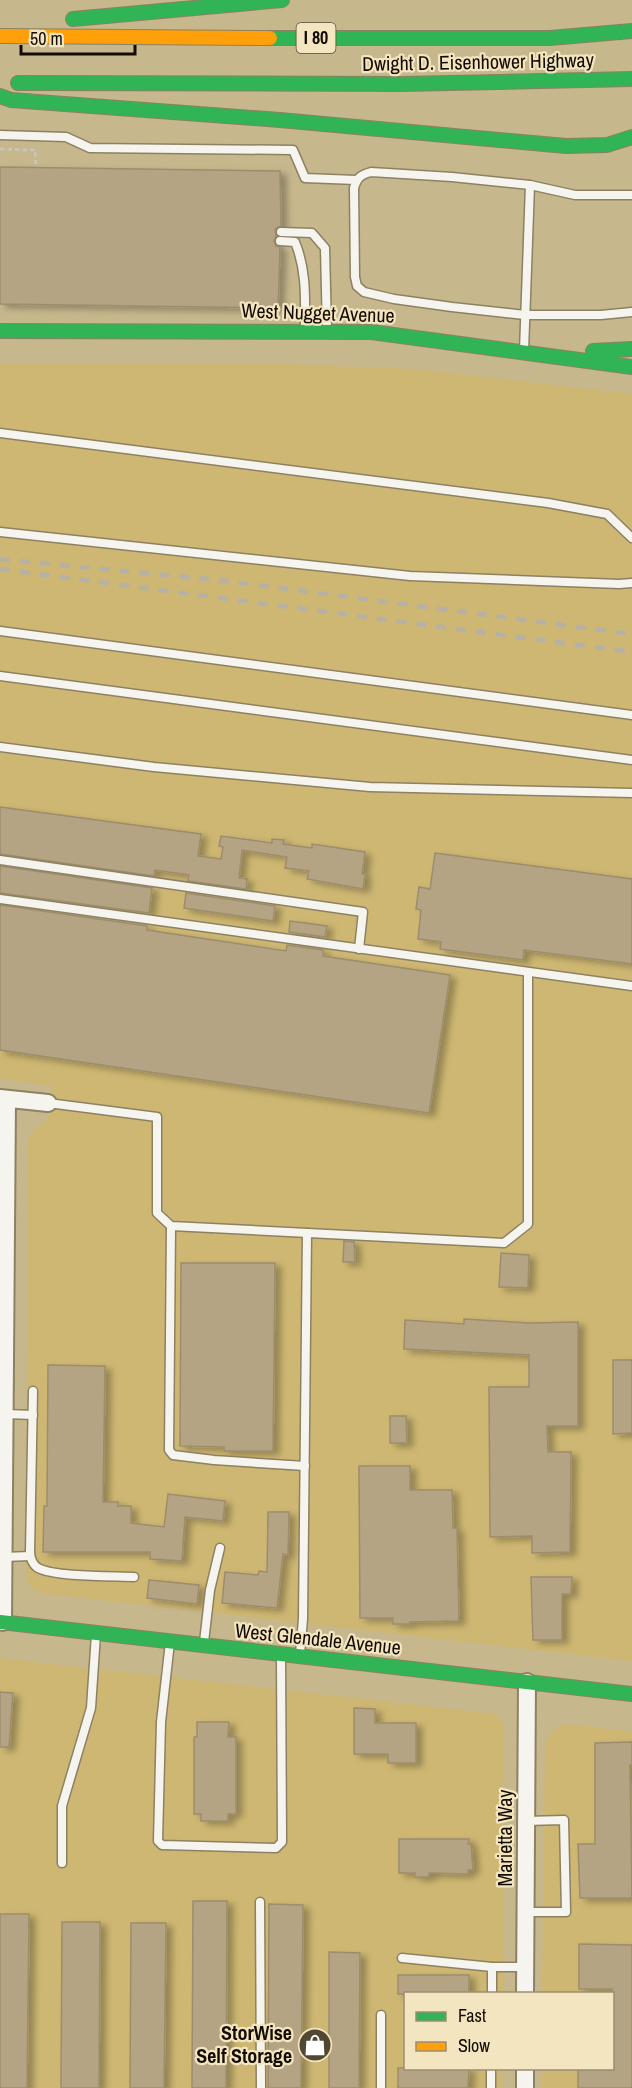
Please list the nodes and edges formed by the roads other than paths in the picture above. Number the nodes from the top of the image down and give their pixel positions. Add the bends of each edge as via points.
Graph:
1 (282, 0) edge
2 (60, 20) dead end
3 (40, 23) dead end
4 (0, 28) edge
5 (632, 32) edge
6 (0, 36) edge
7 (632, 79) edge
8 (0, 82) edge
9 (0, 96) edge
10 (0, 135) edge
11 (632, 137) edge
12 (586, 147) junction
13 (614, 155) dead end
14 (356, 180) junction
15 (530, 185) junction
16 (632, 195) edge
17 (632, 312) edge
18 (525, 315) junction
19 (305, 330) junction
20 (327, 330) junction
21 (0, 331) edge
22 (632, 349) edge
23 (529, 352) junction
24 (632, 368) edge
25 (0, 433) edge
26 (0, 532) edge
27 (632, 538) edge
28 (632, 583) edge
29 (0, 631) edge
30 (0, 676) edge
31 (632, 715) edge
32 (0, 747) edge
33 (632, 760) edge
34 (632, 793) edge
35 (0, 860) edge
36 (0, 899) edge
37 (359, 949) junction
38 (528, 972) junction
39 (632, 986) edge
40 (4, 1099) edge
41 (48, 1103) joint
42 (3, 1211) edge
43 (171, 1226) junction
44 (307, 1233) junction
45 (33, 1391) dead end
46 (5, 1414) junction
47 (33, 1415) junction
48 (2, 1458) edge
49 (305, 1466) junction
50 (220, 1548) dead end
51 (30, 1556) junction
52 (4, 1557) junction
53 (134, 1577) dead end
54 (2, 1622) edge
55 (97, 1633) junction
56 (170, 1642) junction
57 (204, 1646) junction
58 (281, 1655) junction
59 (300, 1657) junction
60 (527, 1682) junction
61 (632, 1694) edge
62 (526, 1821) junction
63 (62, 1863) dead end
64 (260, 1902) dead end
65 (525, 1912) junction
66 (402, 1959) dead end
67 (492, 1967) junction
68 (525, 1967) junction
69 (492, 1992) edge
70 (525, 1992) edge
71 (381, 2015) dead end
72 (491, 2070) edge
73 (525, 2070) edge
74 (261, 2088) edge
75 (381, 2088) edge
76 (491, 2088) edge
77 (525, 2088) edge

1 - 2 main road
3 - 4 main road
5 - 6 main road, Dwight D. Eisenhower Highway / I 80 via 474,39
7 - 8 main road, Dwight D. Eisenhower Highway via 347,84
9 - 12 main road
10 - 14 lane via 66,137 90,148 293,150 305,178
11 - 12 main road
12 - 13 main road
14 - 15 lane via 370,172
14 - 18 lane via 355,277 364,292
15 - 16 lane via 575,195
15 - 18 lane
17 - 18 lane
18 - 23 lane
19 - 20 main road, West Nugget Avenue
19 - 20 lane via 302,259 295,242 281,237 312,233 325,248
19 - 21 main road, West Nugget Avenue
20 - 23 main road, West Nugget Avenue via 405,335
22 - 23 main road
23 - 24 main road, West Nugget Avenue
25 - 27 lane via 548,503 607,514
26 - 28 lane via 410,576
29 - 31 lane
30 - 33 lane
32 - 34 lane via 164,768 370,787
35 - 37 lane via 363,912
36 - 37 lane
37 - 38 lane
38 - 39 lane
38 - 44 lane via 528,1224 504,1243
40 - 41 street
40 - 42 street
41 - 43 lane via 157,1117 157,1213
42 - 46 street
43 - 44 lane
43 - 49 lane via 169,1450 174,1455 214,1460
44 - 49 lane
45 - 47 lane
46 - 47 lane
46 - 48 street
47 - 51 lane
48 - 52 street
49 - 59 lane
50 - 57 lane via 210,1590
51 - 52 lane
51 - 53 lane via 36,1567 51,1573
52 - 54 street
54 - 55 main road, West Glendale Avenue
55 - 56 main road, West Glendale Avenue
55 - 63 lane via 91,1708 62,1806
56 - 57 main road, West Glendale Avenue
56 - 58 lane via 161,1734 158,1841 162,1845 276,1848 282,1842
57 - 58 main road, West Glendale Avenue
58 - 59 main road, West Glendale Avenue
59 - 60 main road, West Glendale Avenue
60 - 61 main road, West Glendale Avenue
60 - 62 street, Marietta Way
62 - 65 street, Marietta Way
62 - 65 lane via 564,1820 566,1912
64 - 74 lane
65 - 68 street, Marietta Way
66 - 67 lane
67 - 68 lane
67 - 69 lane
68 - 70 street, Marietta Way
71 - 75 lane
72 - 76 lane
73 - 77 street

